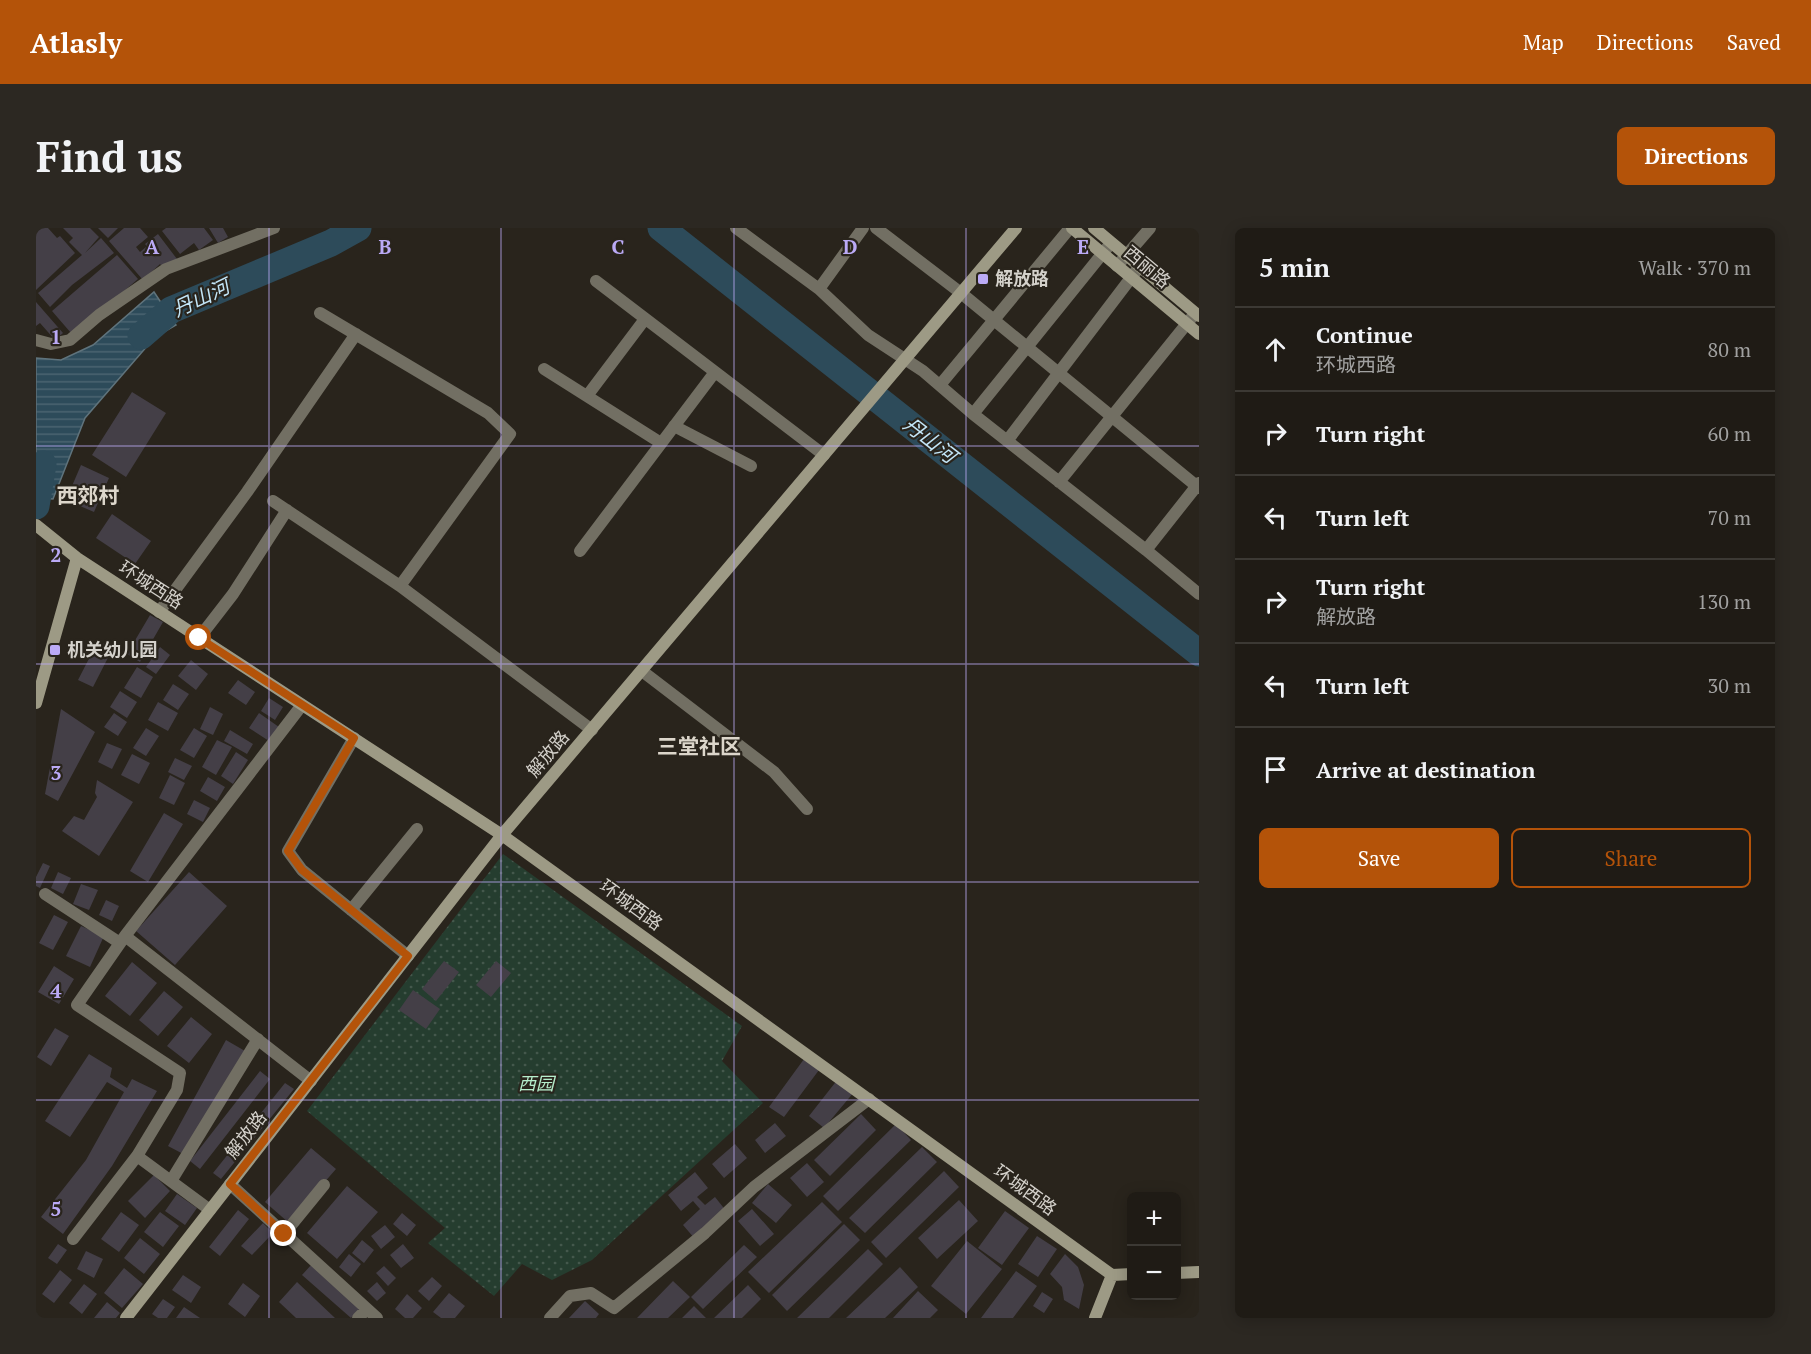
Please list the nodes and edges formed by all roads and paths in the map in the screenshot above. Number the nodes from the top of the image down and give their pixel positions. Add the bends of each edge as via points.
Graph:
1 (274, 228) edge
2 (736, 228) edge
3 (863, 228) edge
4 (876, 228) edge
5 (1016, 228) edge
6 (1071, 228) edge
7 (1094, 228) edge
8 (1150, 228) edge
9 (1111, 243) junction
10 (1102, 254) junction
11 (1126, 255) junction
12 (1117, 266) junction
13 (1140, 266) junction
14 (1131, 278) junction
15 (596, 281) dead end
16 (819, 289) junction
17 (961, 293) junction
18 (320, 313) dead end
19 (1197, 314) edge
20 (645, 319) junction
21 (994, 320) junction
22 (1186, 324) junction
23 (356, 334) junction
24 (1199, 334) edge
25 (36, 340) edge
26 (1027, 347) junction
27 (544, 369) dead end
28 (715, 372) junction
29 (1059, 373) junction
30 (940, 385) junction
31 (587, 396) junction
32 (973, 414) junction
33 (1112, 416) junction
34 (674, 426) junction
35 (1007, 441) junction
36 (661, 443) junction
37 (824, 455) junction
38 (751, 466) dead end
39 (1059, 482) junction
40 (1198, 486) edge
41 (273, 501) dead end
42 (287, 510) junction
43 (36, 525) edge
44 (580, 550) dead end
45 (1146, 550) junction
46 (77, 558) junction
47 (400, 586) junction
48 (1199, 594) edge
49 (159, 612) junction
50 (199, 638) junction
51 (642, 671) junction
52 (36, 704) edge
53 (302, 705) junction
54 (592, 730) junction
55 (354, 738) junction
56 (807, 809) dead end
57 (417, 829) dead end
58 (502, 835) junction
59 (45, 894) dead end
60 (351, 910) junction
61 (123, 939) junction
62 (408, 956) junction
63 (258, 1039) junction
64 (311, 1081) junction
65 (869, 1099) junction
66 (137, 1156) junction
67 (171, 1181) junction
68 (230, 1184) junction
69 (324, 1185) dead end
70 (210, 1210) junction
71 (284, 1234) junction
72 (73, 1239) dead end
73 (1199, 1272) edge
74 (1181, 1273) edge
75 (1127, 1274) edge
76 (1112, 1275) junction
77 (363, 1313) edge
78 (126, 1318) edge
79 (377, 1318) edge
80 (550, 1318) edge
81 (1095, 1318) edge

1 - 25 street via 166,269 70,340 51,344
2 - 16 street
3 - 16 street
4 - 17 street
5 - 17 street, 解放路
6 - 10 street, 西丽路
6 - 21 street
7 - 9 street, 西丽路
8 - 11 street
9 - 10 street
9 - 11 street, 西丽路
10 - 12 street, 西丽路
10 - 26 street
11 - 12 street
11 - 13 street, 西丽路
12 - 14 street, 西丽路
13 - 14 street
13 - 19 street, 西丽路
14 - 22 street, 西丽路
14 - 29 street
15 - 20 street
16 - 30 street via 868,335
17 - 21 street
17 - 37 street, 解放路
18 - 23 street
19 - 22 street
20 - 28 street
20 - 31 street
21 - 26 street
21 - 30 street
22 - 24 street, 西丽路
22 - 33 street
23 - 47 street via 488,413 510,434
23 - 49 street
26 - 29 street
26 - 32 street
27 - 31 street
28 - 34 street
28 - 37 street
29 - 33 street
29 - 35 street
30 - 32 street
31 - 36 street
32 - 35 street
33 - 39 street
33 - 40 street
34 - 36 street
34 - 38 street
35 - 39 street
36 - 44 street
37 - 51 street, 解放路
39 - 45 street
40 - 45 street
41 - 42 street
42 - 47 street
42 - 50 street via 233,594
43 - 46 street, 环城西路
45 - 48 street
46 - 49 street, 环城西路
46 - 52 street
47 - 54 street
49 - 50 street, 环城西路
50 - 53 street, 环城西路
51 - 54 street, 解放路
51 - 56 street via 774,772
53 - 55 street, 环城西路
53 - 61 street
54 - 58 street, 解放路
55 - 58 street, 环城西路
55 - 60 street via 288,851 302,870
57 - 60 street
58 - 62 street, 解放路
58 - 65 street, 环城西路
59 - 61 street
60 - 62 street
61 - 63 street
61 - 66 street via 77,1005 180,1073 177,1090
62 - 64 street, 解放路
63 - 64 street
63 - 67 street
64 - 68 street, 解放路
65 - 76 street, 环城西路
65 - 80 street via 754,1187 614,1308 591,1293 570,1296
66 - 67 street
66 - 72 street
67 - 70 street
68 - 70 street, 解放路
68 - 71 street
69 - 71 street
70 - 78 street, 解放路
71 - 77 street
73 - 74 street
75 - 76 street
76 - 81 street
77 - 79 street

